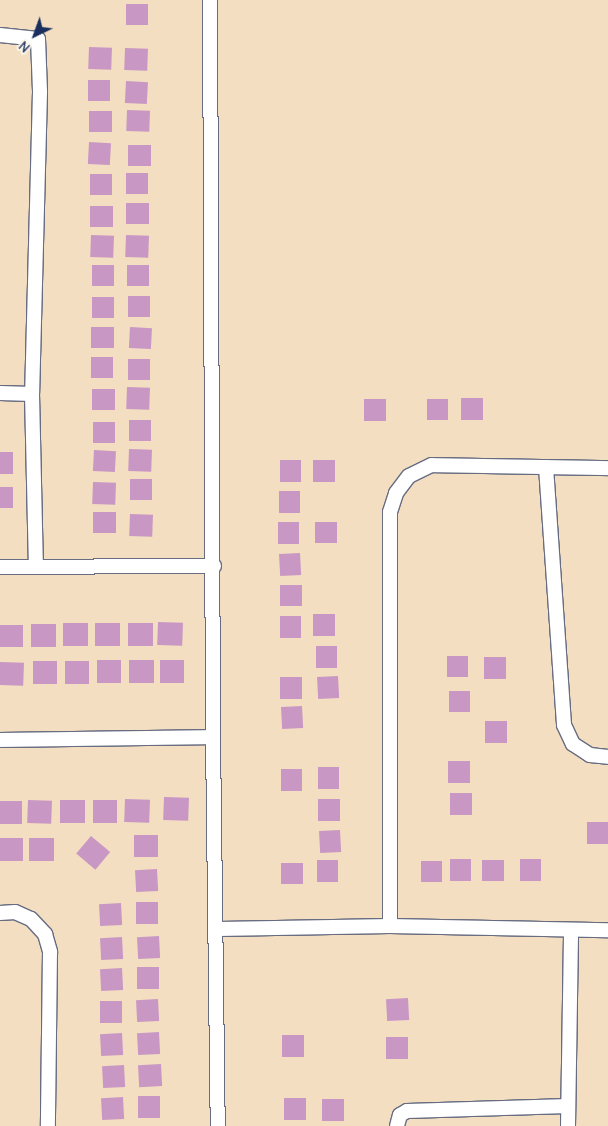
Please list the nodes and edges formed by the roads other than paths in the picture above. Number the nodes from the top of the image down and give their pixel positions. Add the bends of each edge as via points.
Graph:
1 (210, 0) edge
2 (0, 35) edge
3 (0, 393) edge
4 (32, 394) junction
5 (546, 467) junction
6 (608, 468) edge
7 (36, 566) junction
8 (214, 566) junction
9 (0, 567) edge
10 (213, 737) junction
11 (0, 740) edge
12 (608, 756) edge
13 (0, 913) edge
14 (390, 926) junction
15 (218, 929) junction
16 (571, 930) junction
17 (608, 930) edge
18 (568, 1106) junction
19 (48, 1126) edge
20 (218, 1126) edge
21 (396, 1126) edge
22 (568, 1126) edge

1 - 8 street
2 - 4 street via 38,39 40,92
3 - 4 street
4 - 7 street
5 - 6 street
5 - 12 street via 564,725 573,744 590,756
5 - 14 street via 432,465 409,476 396,493 390,512
7 - 8 street
7 - 9 street
8 - 10 street
10 - 11 street
10 - 15 street
13 - 19 street via 15,912 31,919 45,934 50,952
14 - 15 street
14 - 16 street
15 - 20 street
16 - 17 street
16 - 18 street
18 - 21 street via 406,1111 400,1115
18 - 22 street

